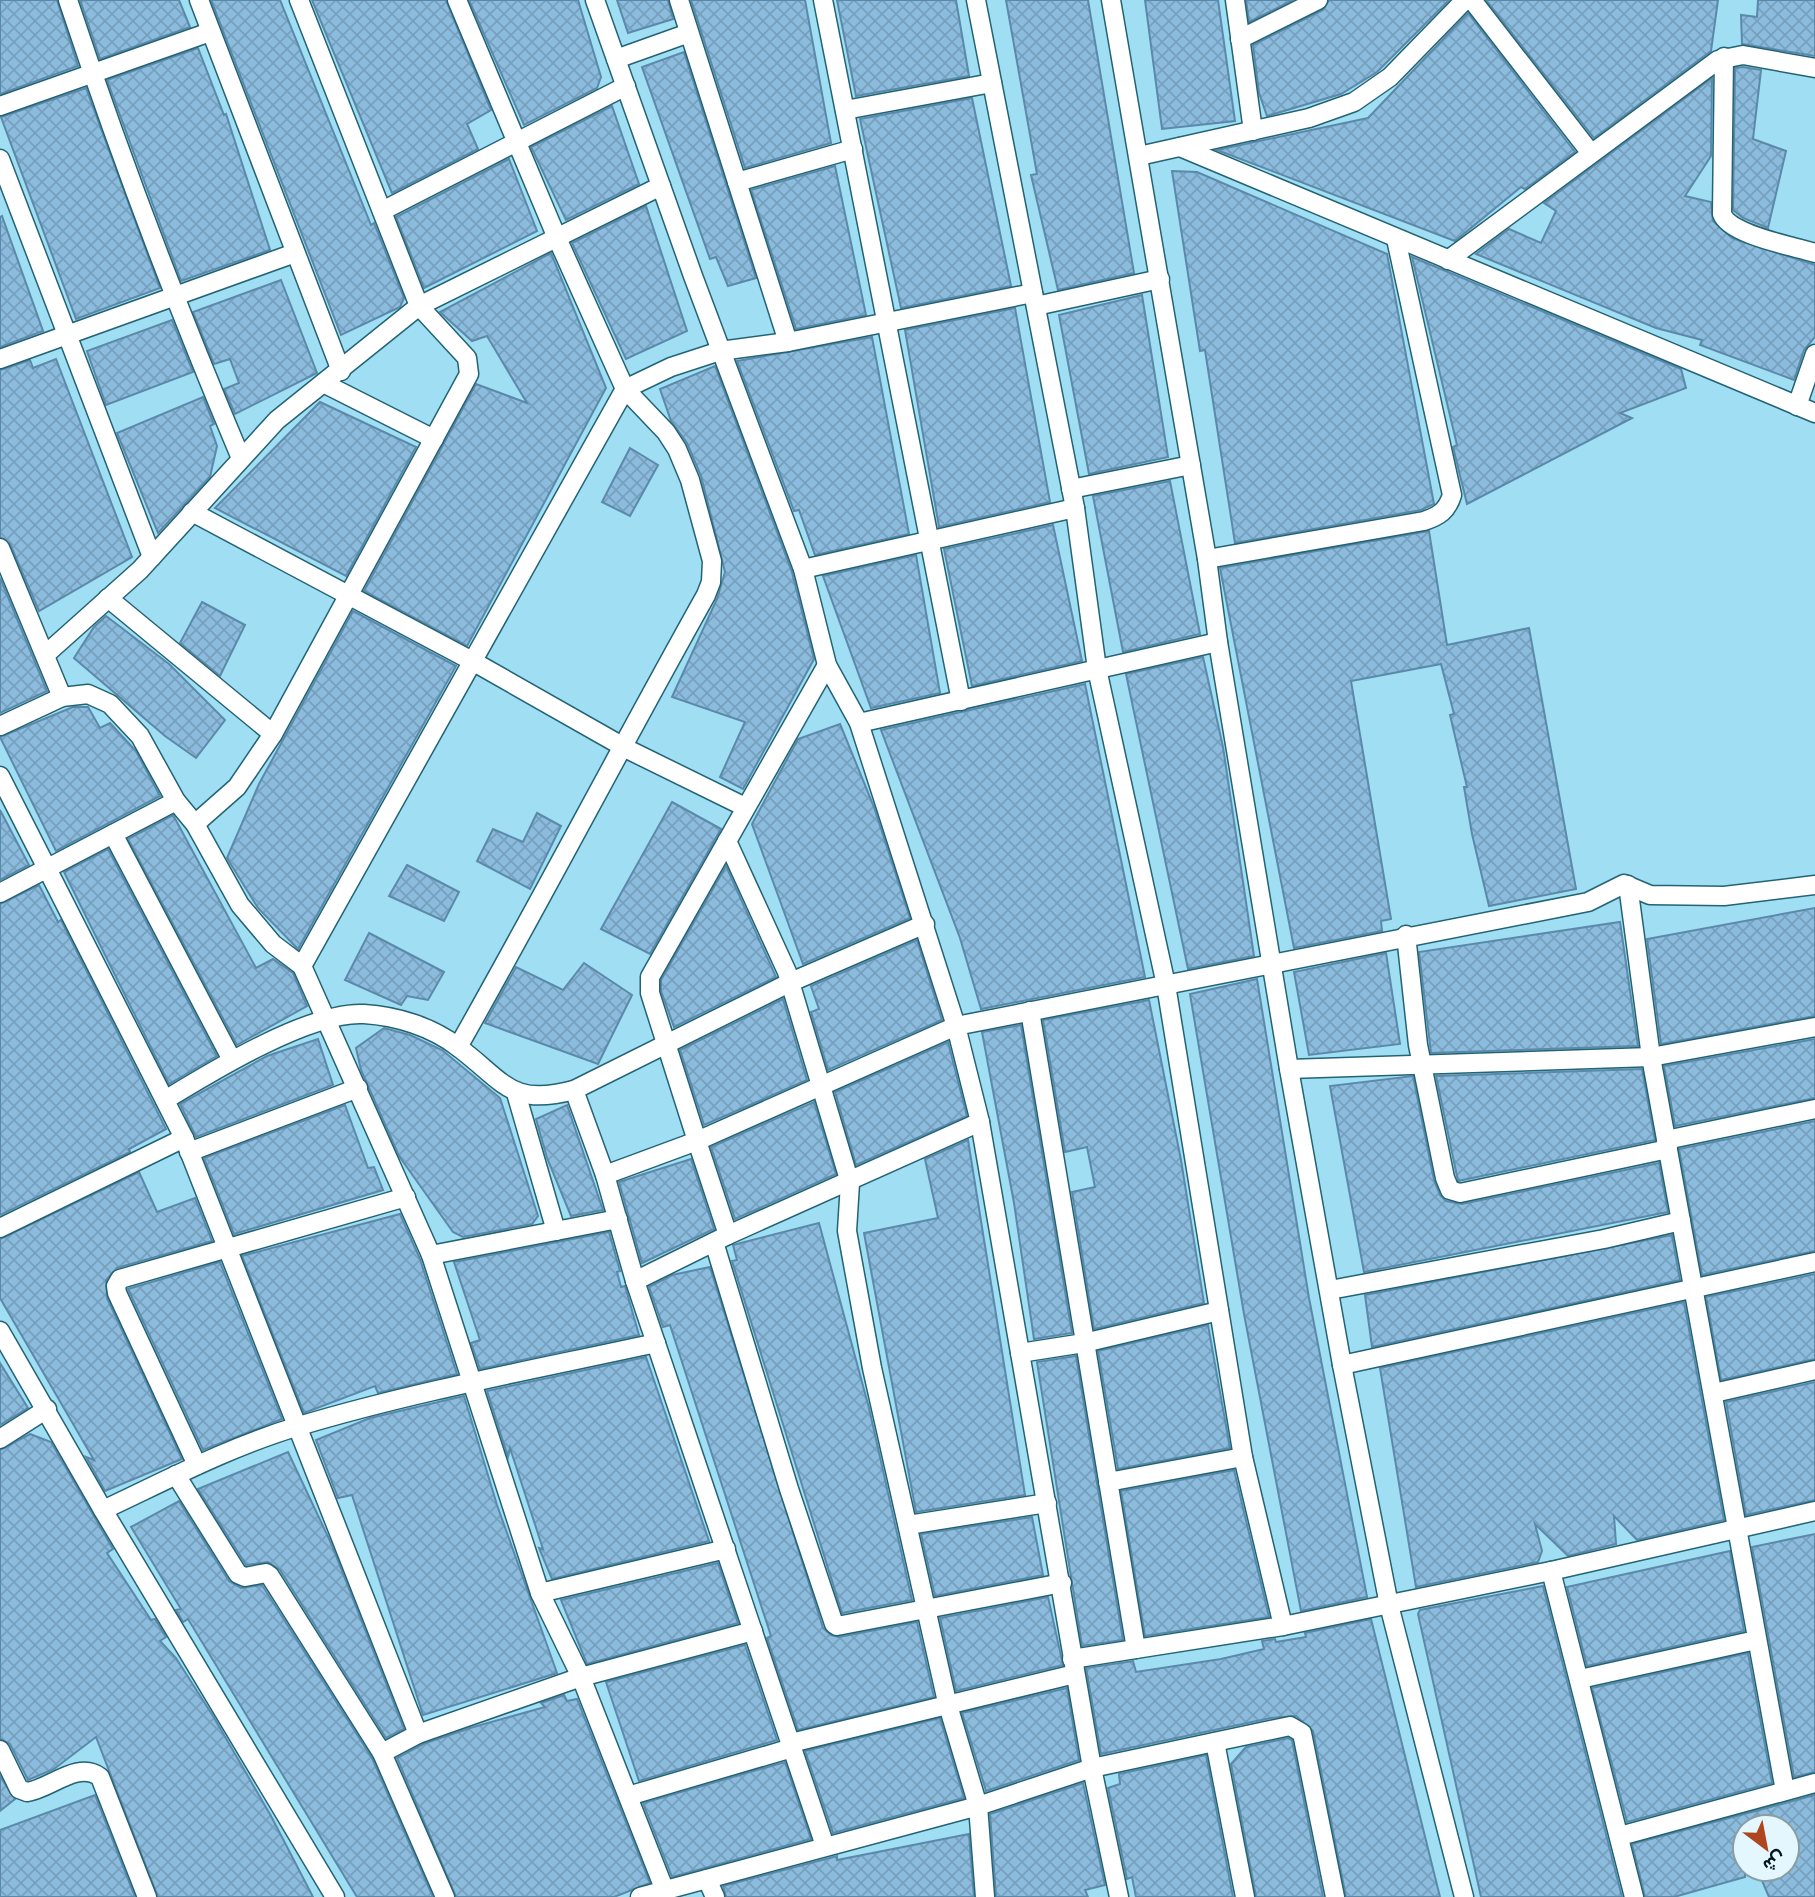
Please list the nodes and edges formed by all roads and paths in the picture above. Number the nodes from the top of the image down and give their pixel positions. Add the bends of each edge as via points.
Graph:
1 (68, 0) edge
2 (199, 0) edge
3 (299, 0) edge
4 (457, 0) edge
5 (595, 0) edge
6 (679, 0) edge
7 (823, 0) edge
8 (976, 0) edge
9 (1111, 0) edge
10 (1235, 0) edge
11 (1318, 0) edge
12 (1465, 0) edge
13 (1472, 0) edge
14 (210, 32) junction
15 (689, 33) junction
16 (1240, 38) junction
17 (1724, 57) junction
18 (616, 59) junction
19 (1815, 68) edge
20 (93, 74) junction
21 (992, 83) junction
22 (626, 86) junction
23 (0, 106) edge
24 (845, 110) junction
25 (1253, 131) junction
26 (517, 143) junction
27 (1180, 148) junction
28 (853, 149) junction
29 (1590, 152) junction
30 (1139, 156) junction
31 (0, 159) edge
32 (737, 182) junction
33 (662, 186) junction
34 (382, 211) junction
35 (557, 238) junction
36 (1396, 239) junction
37 (295, 253) junction
38 (1815, 253) edge
39 (1447, 260) junction
40 (1160, 279) junction
41 (177, 297) junction
42 (1034, 300) junction
43 (419, 306) junction
44 (887, 322) junction
45 (65, 335) junction
46 (788, 342) junction
47 (720, 351) junction
48 (1815, 354) edge
49 (0, 359) edge
50 (341, 370) junction
51 (325, 384) junction
52 (625, 389) junction
53 (1797, 405) junction
54 (1815, 413) edge
55 (434, 439) junction
56 (240, 456) junction
57 (1191, 465) junction
58 (1071, 489) junction
59 (1075, 508) junction
60 (192, 512) junction
61 (929, 540) junction
62 (0, 548) edge
63 (152, 557) junction
64 (1207, 559) junction
65 (803, 569) junction
66 (351, 596) junction
67 (108, 598) junction
68 (1218, 642) junction
69 (46, 655) junction
70 (474, 662) junction
71 (827, 665) junction
72 (1097, 669) junction
73 (62, 697) junction
74 (961, 701) junction
75 (859, 723) junction
76 (0, 726) edge
77 (274, 734) junction
78 (621, 745) junction
79 (0, 776) edge
80 (176, 801) junction
81 (746, 807) junction
82 (195, 824) junction
83 (113, 834) junction
84 (726, 841) junction
85 (46, 868) junction
86 (1628, 885) junction
87 (1815, 885) edge
88 (0, 893) edge
89 (925, 924) junction
90 (1406, 935) junction
91 (1273, 963) junction
92 (302, 966) junction
93 (791, 982) junction
94 (1166, 985) junction
95 (1030, 1012) junction
96 (326, 1018) junction
97 (956, 1026) junction
98 (1815, 1027) edge
99 (664, 1043) junction
100 (458, 1047) junction
101 (1651, 1057) junction
102 (232, 1060) junction
103 (1422, 1063) junction
104 (1289, 1069) junction
105 (822, 1086) junction
106 (358, 1088) junction
107 (574, 1090) junction
108 (516, 1093) junction
109 (164, 1100) junction
110 (1815, 1109) edge
111 (980, 1122) junction
112 (697, 1142) junction
113 (1667, 1144) junction
114 (187, 1145) junction
115 (605, 1175) junction
116 (850, 1183) junction
117 (406, 1197) junction
118 (618, 1219) junction
119 (1681, 1221) junction
120 (0, 1228) edge
121 (556, 1231) junction
122 (721, 1238) junction
123 (228, 1250) junction
124 (431, 1255) junction
125 (1815, 1262) edge
126 (635, 1281) junction
127 (1330, 1290) junction
128 (1694, 1290) junction
129 (1219, 1311) junction
130 (0, 1331) edge
131 (656, 1343) junction
132 (1084, 1343) junction
133 (1020, 1353) junction
134 (1342, 1365) junction
135 (1815, 1370) edge
136 (473, 1382) junction
137 (1714, 1393) junction
138 (47, 1409) junction
139 (297, 1426) junction
140 (0, 1439) edge
141 (1243, 1457) junction
142 (197, 1465) junction
143 (176, 1475) junction
144 (1108, 1482) junction
145 (1046, 1503) junction
146 (103, 1510) junction
147 (1815, 1511) edge
148 (908, 1525) junction
149 (1737, 1529) junction
150 (726, 1549) junction
151 (1551, 1571) junction
152 (1062, 1583) junction
153 (540, 1593) junction
154 (1389, 1605) junction
155 (929, 1610) junction
156 (1283, 1626) junction
157 (753, 1631) junction
158 (1756, 1640) junction
159 (1136, 1649) junction
160 (1074, 1667) junction
161 (581, 1677) junction
162 (1580, 1679) junction
163 (948, 1704) junction
164 (418, 1734) junction
165 (1215, 1742) junction
166 (792, 1745) junction
167 (0, 1750) edge
168 (382, 1753) junction
169 (1092, 1768) junction
170 (1815, 1783) edge
171 (1785, 1791) junction
172 (628, 1796) junction
173 (978, 1806) junction
174 (1620, 1836) junction
175 (825, 1846) junction
176 (708, 1879) junction
177 (665, 1891) junction
178 (147, 1897) edge
179 (335, 1897) edge
180 (445, 1897) edge
181 (640, 1897) edge
182 (715, 1897) edge
183 (985, 1897) edge
184 (1119, 1897) edge
185 (1245, 1897) edge
186 (1335, 1897) edge
187 (1464, 1897) edge
188 (1633, 1897) edge

1 - 20 street
2 - 14 street
3 - 34 street
4 - 26 street
5 - 18 street
6 - 15 street
7 - 24 street
8 - 21 street
9 - 30 street
10 - 16 street
11 - 16 street
12 - 25 street via 1390,76 1354,102
13 - 29 street
14 - 20 street
14 - 37 street
15 - 18 street
15 - 32 street
16 - 25 street
17 - 19 street via 1743,55
17 - 29 street
17 - 38 street via 1724,220 1736,229
18 - 22 street
20 - 23 street
20 - 41 street
21 - 24 street
21 - 42 street
22 - 26 street
22 - 33 street
24 - 28 street
25 - 27 street
26 - 34 street
26 - 35 street
27 - 30 street
27 - 36 street
28 - 32 street
28 - 44 street
29 - 39 street
30 - 40 street
31 - 45 street
32 - 46 street
33 - 35 street
33 - 47 street
34 - 43 street
35 - 43 street
35 - 52 street
36 - 39 street
36 - 64 street via 1452,495 1449,506 1424,521
37 - 41 street
37 - 50 street
39 - 53 street
40 - 42 street
40 - 57 street
41 - 45 street
41 - 56 street
42 - 44 street
42 - 58 street
43 - 50 street
43 - 55 street via 469,363 469,374
44 - 46 street
44 - 61 street
45 - 49 street
45 - 63 street
46 - 47 street
47 - 52 street
47 - 65 street
48 - 53 street
50 - 51 street
51 - 55 street
51 - 56 street via 276,420
52 - 70 street
52 - 78 street via 677,449 707,536 712,573 706,595
53 - 54 street
55 - 66 street
56 - 60 street
57 - 58 street
57 - 64 street
58 - 59 street
59 - 61 street
59 - 72 street
60 - 63 street
60 - 66 street
61 - 65 street
61 - 74 street
62 - 69 street
63 - 67 street
64 - 68 street
65 - 71 street
66 - 70 street
66 - 77 street
67 - 69 street
67 - 77 street
68 - 72 street
68 - 91 street
69 - 73 street
70 - 78 street
70 - 92 street
71 - 75 street
71 - 81 street
72 - 74 street
72 - 94 street
73 - 76 street
73 - 80 street via 89,694 110,704 141,736
74 - 75 street
75 - 89 street
77 - 82 street via 237,787
78 - 81 street
78 - 100 street
79 - 85 street
80 - 82 street
80 - 83 street
81 - 84 street
82 - 92 street via 240,905 273,944
83 - 85 street
83 - 102 street
84 - 93 street
84 - 99 street via 650,977
85 - 88 street
85 - 109 street
86 - 87 street via 1650,895 1724,896
86 - 90 street via 1588,902
86 - 101 street
89 - 93 street
89 - 97 street
90 - 91 street
90 - 103 street
91 - 94 street
91 - 104 street
92 - 96 street
93 - 99 street
93 - 105 street
94 - 95 street
94 - 129 street
95 - 97 street
95 - 132 street
96 - 100 street via 362,1014 399,1020 433,1031
96 - 102 street
96 - 106 street
97 - 105 street
97 - 111 street
98 - 101 street
99 - 107 street
99 - 112 street
100 - 108 street
101 - 103 street
101 - 113 street
102 - 109 street
103 - 104 street
103 - 113 street via 1445,1178 1452,1192
104 - 127 street
105 - 112 street
105 - 116 street
106 - 114 street
106 - 117 street
107 - 108 street via 537,1097
107 - 115 street
108 - 121 street
109 - 114 street
110 - 113 street
111 - 116 street
111 - 133 street
112 - 115 street
112 - 122 street
113 - 119 street
114 - 120 street
114 - 123 street
115 - 118 street
116 - 122 street
116 - 148 street via 847,1231
117 - 123 street
117 - 124 street
118 - 121 street
118 - 126 street
119 - 127 street
119 - 128 street
121 - 124 street
122 - 126 street
122 - 155 street via 831,1618 837,1626
123 - 139 street
123 - 142 street via 124,1276 116,1286
124 - 136 street
125 - 128 street
126 - 131 street
127 - 134 street
128 - 134 street
128 - 137 street
129 - 132 street
129 - 141 street
130 - 138 street
131 - 136 street
131 - 150 street
132 - 133 street
132 - 144 street
133 - 145 street
134 - 154 street
135 - 137 street
136 - 139 street
136 - 153 street
137 - 149 street
138 - 140 street
138 - 146 street
139 - 142 street
139 - 164 street
141 - 144 street
141 - 156 street
142 - 143 street
143 - 146 street
143 - 168 street via 238,1574 270,1576
144 - 159 street
145 - 148 street
145 - 152 street
146 - 179 street
147 - 149 street
148 - 155 street
149 - 151 street
149 - 158 street
150 - 153 street
150 - 157 street
151 - 154 street
151 - 162 street
152 - 155 street
152 - 160 street
153 - 161 street
154 - 156 street
154 - 187 street
155 - 163 street
156 - 159 street
157 - 161 street
157 - 166 street
158 - 162 street
158 - 171 street
159 - 160 street
160 - 163 street
160 - 169 street
161 - 164 street
161 - 172 street
162 - 174 street
163 - 166 street
163 - 173 street
164 - 168 street
165 - 169 street
165 - 185 street
165 - 186 street via 1290,1726 1303,1732
166 - 172 street
166 - 175 street
167 - 178 street via 19,1789 27,1792 78,1772 100,1777
168 - 180 street
169 - 173 street
169 - 184 street
170 - 171 street
171 - 174 street
172 - 177 street
173 - 175 street
173 - 183 street
174 - 188 street
175 - 176 street
176 - 177 street
176 - 182 street
177 - 181 street

